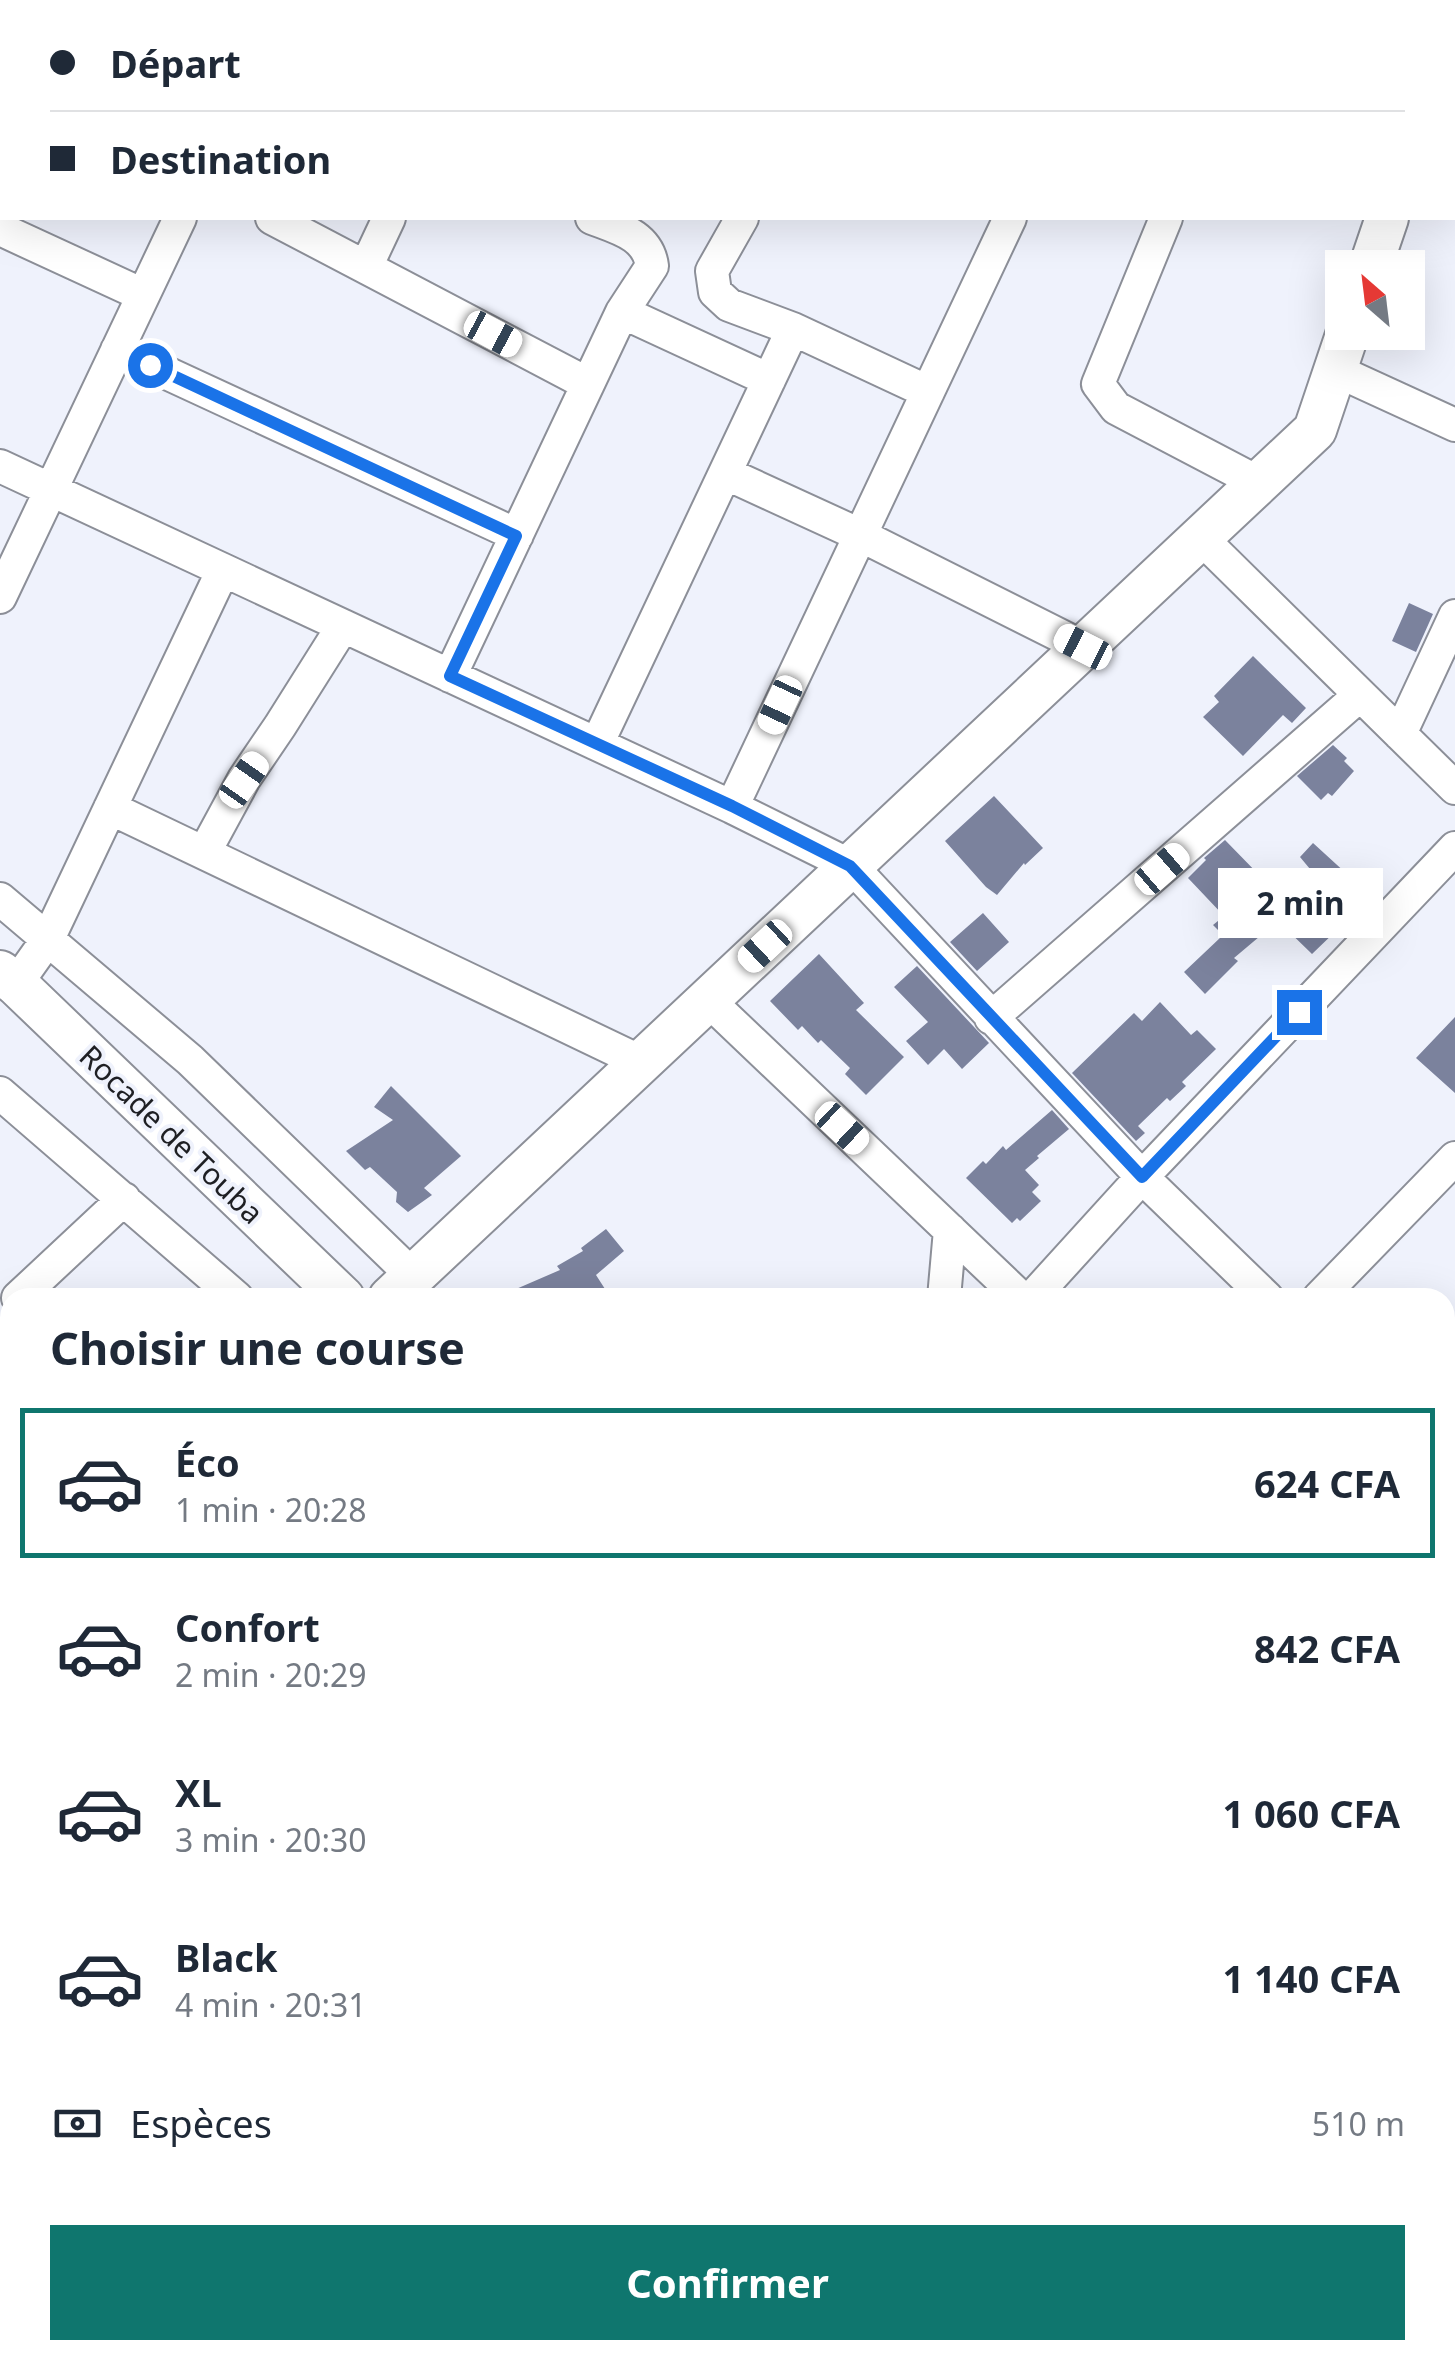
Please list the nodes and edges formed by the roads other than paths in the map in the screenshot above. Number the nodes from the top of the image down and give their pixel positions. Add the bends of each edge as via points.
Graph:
1 (179, 220) edge
2 (276, 220) edge
3 (388, 220) edge
4 (597, 220) edge
5 (741, 220) edge
6 (1009, 220) edge
7 (1165, 220) edge
8 (1387, 220) edge
9 (0, 229) edge
10 (1376, 250) edge
11 (366, 267) junction
12 (142, 295) junction
13 (622, 312) junction
14 (794, 329) junction
15 (117, 350) junction
16 (1342, 351) edge
17 (769, 380) junction
18 (588, 384) junction
19 (928, 392) junction
20 (1455, 424) edge
21 (0, 466) edge
22 (725, 472) junction
23 (1259, 483) junction
24 (51, 490) junction
25 (860, 535) junction
26 (516, 536) junction
27 (1200, 538) junction
28 (223, 570) junction
29 (0, 597) edge
30 (1455, 616) edge
31 (343, 626) junction
32 (1083, 647) junction
33 (450, 676) junction
34 (1360, 695) junction
35 (1400, 734) junction
36 (597, 744) junction
37 (1455, 788) edge
38 (732, 806) junction
39 (110, 808) junction
40 (1455, 848) edge
41 (204, 853) junction
42 (850, 866) junction
43 (0, 899) edge
44 (48, 938) junction
45 (8, 978) edge
46 (708, 1000) junction
47 (992, 1018) junction
48 (641, 1062) junction
49 (0, 1093) edge
50 (1455, 1158) edge
51 (1142, 1177) junction
52 (124, 1200) junction
53 (950, 1230) junction
54 (402, 1287) edge
55 (29, 1288) edge
56 (225, 1288) edge
57 (334, 1288) edge
58 (945, 1288) edge
59 (1011, 1288) edge
60 (1041, 1288) edge
61 (1258, 1288) edge
62 (1329, 1288) edge

1 - 12 street
2 - 11 street
3 - 11 street
4 - 13 street via 634,235 650,252 652,266
5 - 14 street via 712,270 715,292 728,305
6 - 19 street
7 - 23 street via 1098,384 1116,408
8 - 10 main road
9 - 12 street
11 - 18 street
12 - 15 street
13 - 17 street
13 - 18 street
14 - 17 street
14 - 19 street
15 - 24 street
15 - 26 street
16 - 20 street
16 - 23 main road via 1315,430
17 - 22 street
18 - 26 street
19 - 25 street
21 - 24 street
22 - 25 street
22 - 36 street
23 - 27 main road
24 - 28 street
24 - 29 street
25 - 32 street
25 - 38 street
26 - 33 street
27 - 32 main road
27 - 34 street
28 - 31 street
28 - 39 street
30 - 35 street
31 - 33 street
31 - 41 street
32 - 42 main road
33 - 36 street
34 - 35 street
34 - 47 street
35 - 37 street
36 - 38 street
38 - 42 street
39 - 41 street
39 - 44 street
40 - 51 street
41 - 48 street
42 - 46 main road
42 - 47 street
43 - 44 street
44 - 45 street
44 - 54 street via 190,1060
45 - 57 main road, Rocade de Touba
46 - 48 main road
46 - 53 street
47 - 51 street
48 - 54 main road
49 - 52 street
50 - 62 street
51 - 60 street
51 - 61 street
52 - 55 street
52 - 56 street
53 - 58 street
53 - 59 street

